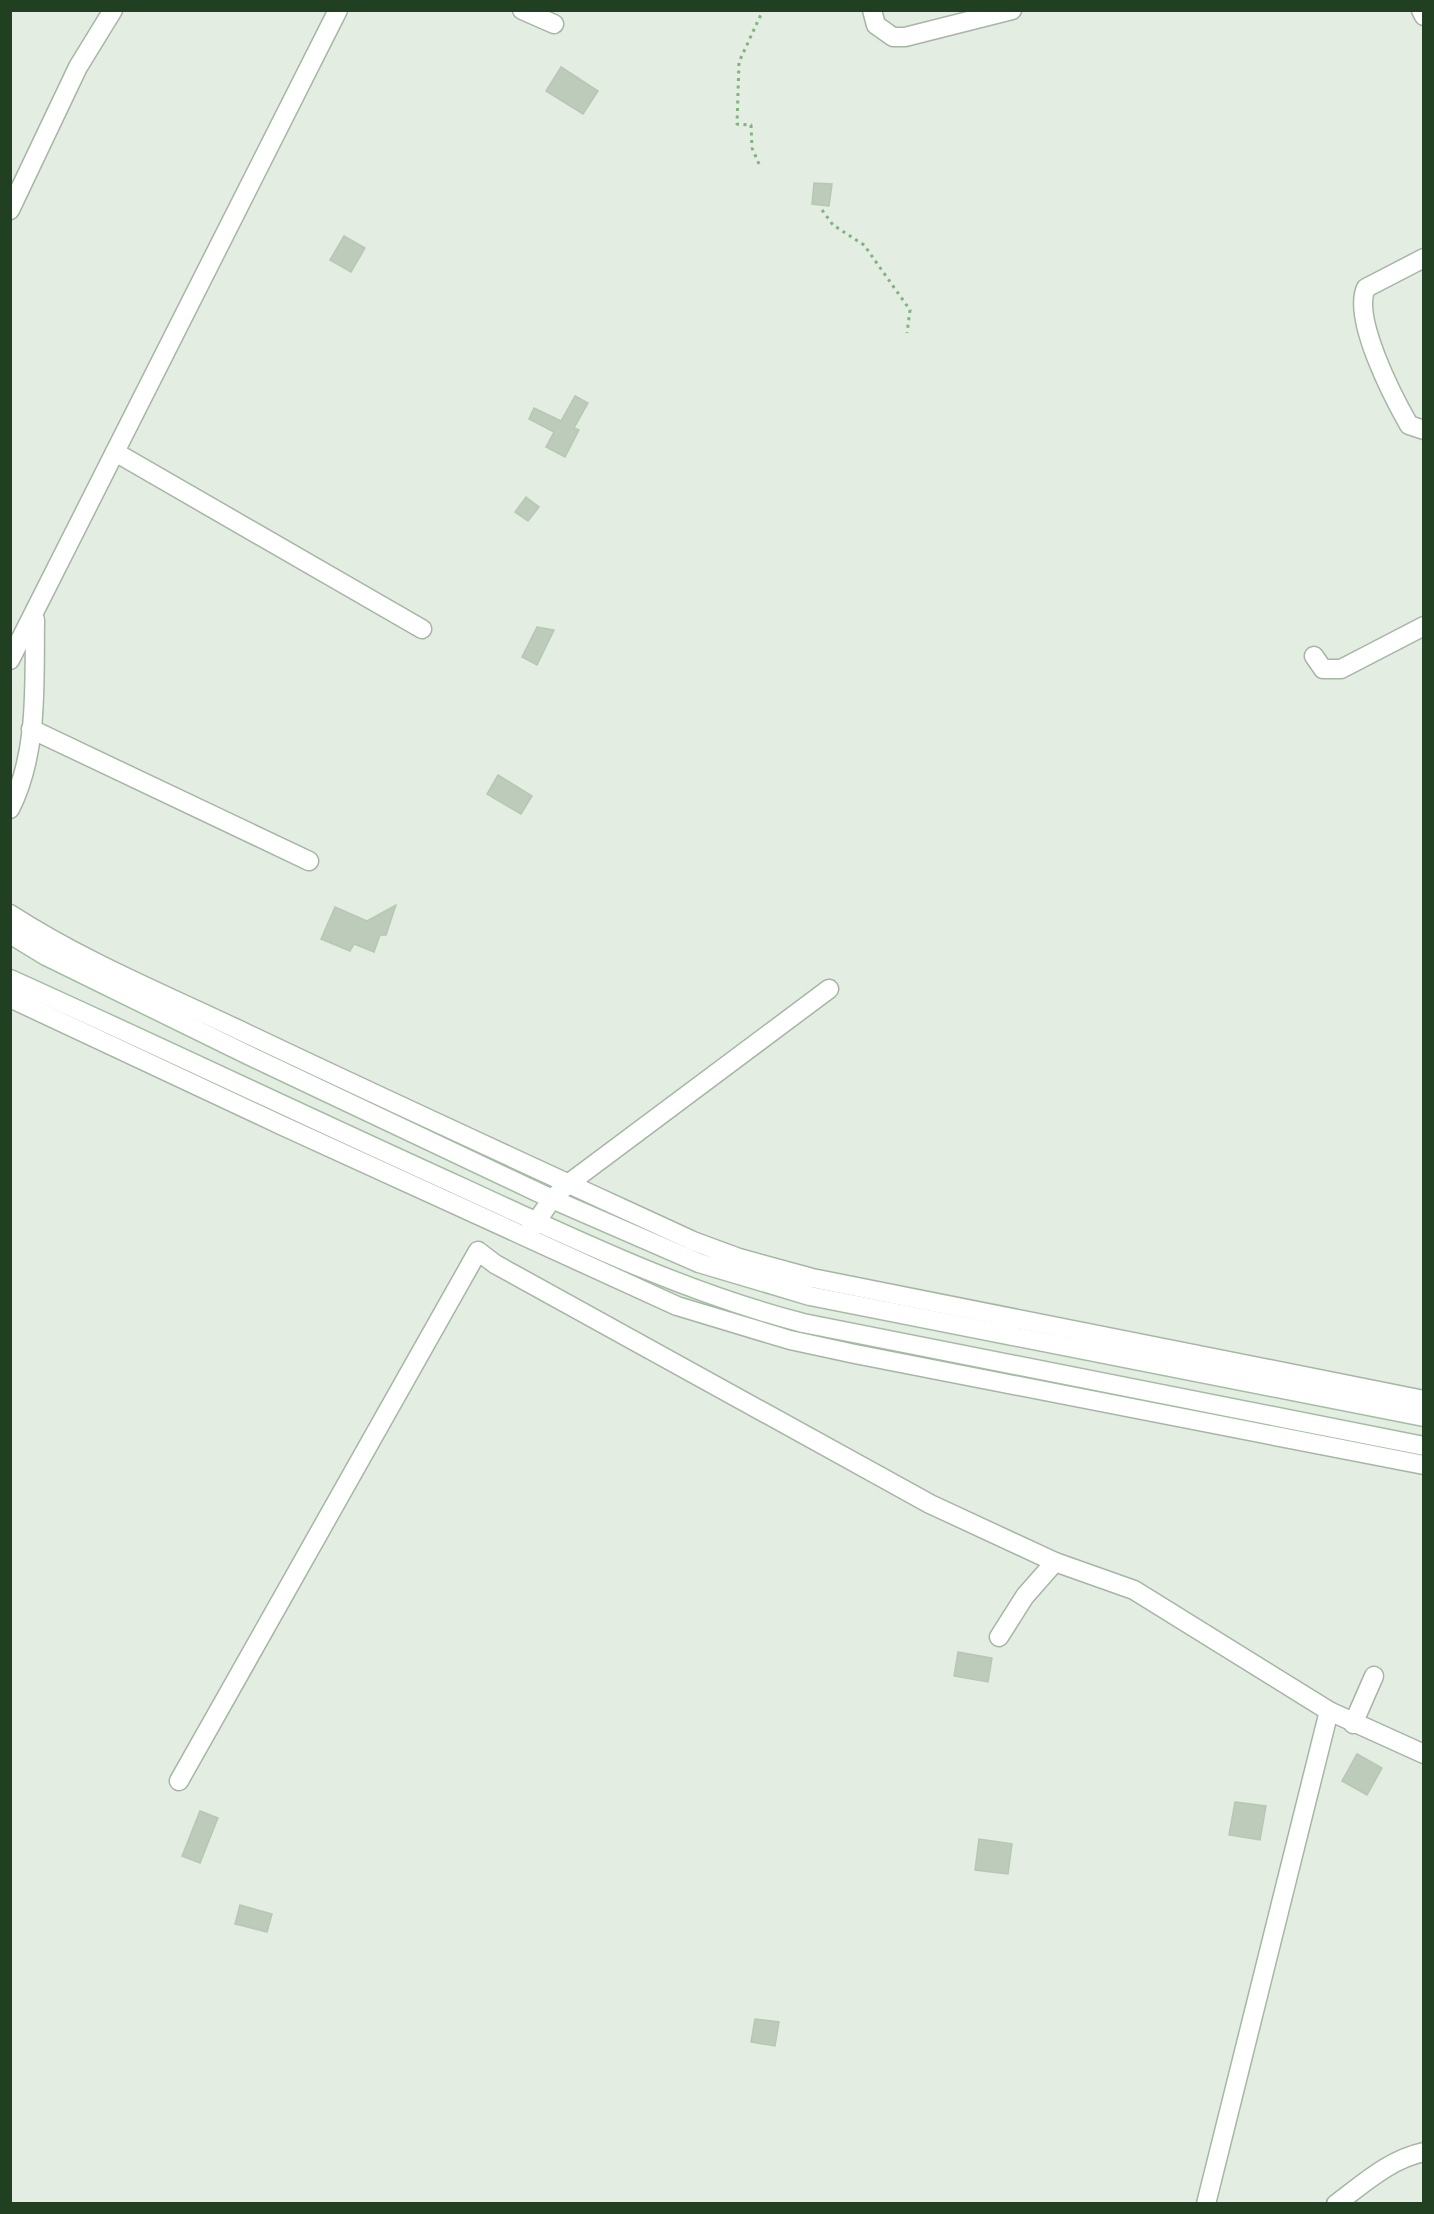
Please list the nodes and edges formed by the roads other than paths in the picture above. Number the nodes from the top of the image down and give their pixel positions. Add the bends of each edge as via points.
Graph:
1 (113, 10) edge
2 (338, 10) edge
3 (522, 10) edge
4 (872, 10) edge
5 (1012, 10) edge
6 (1421, 10) edge
7 (1424, 16) edge
8 (554, 24) dead end
9 (10, 210) edge
10 (1424, 258) edge
11 (1424, 430) edge
12 (115, 452) junction
13 (35, 615) junction
14 (1424, 626) edge
15 (422, 629) dead end
16 (1314, 656) dead end
17 (10, 660) edge
18 (31, 729) junction
19 (10, 809) edge
20 (309, 861) dead end
21 (10, 914) edge
22 (10, 934) edge
23 (10, 979) edge
24 (829, 989) dead end
25 (10, 998) edge
26 (568, 1184) junction
27 (552, 1199) junction
28 (535, 1221) junction
29 (526, 1237) junction
30 (1424, 1400) edge
31 (1424, 1417) edge
32 (1424, 1446) edge
33 (1424, 1465) edge
34 (1055, 1562) junction
35 (999, 1637) dead end
36 (1374, 1676) dead end
37 (1329, 1711) junction
38 (1353, 1724) junction
39 (1424, 1754) edge
40 (179, 1781) dead end
41 (1424, 2152) edge
42 (1206, 2204) edge
43 (1336, 2204) edge

1 - 9 street via 78,67
2 - 12 street
3 - 8 street
4 - 5 street via 876,25 893,37 905,37
6 - 7 street
10 - 11 street via 1366,288 1362,307 1375,354 1393,397 1409,425
12 - 13 street
12 - 15 street
13 - 17 street
13 - 18 street
14 - 16 street via 1341,669 1323,669
18 - 19 street via 20,791
18 - 20 street
21 - 26 street via 104,965
22 - 27 street via 46,956 248,1056
23 - 28 street
24 - 26 street
25 - 29 street
26 - 27 street
26 - 30 street via 693,1241 812,1278
27 - 28 street
27 - 31 street via 699,1263 799,1293
28 - 29 street
28 - 32 street via 684,1287 803,1323
29 - 33 street via 677,1306 790,1340
34 - 35 street via 1025,1596
34 - 37 street via 1134,1590
34 - 40 street via 930,1504 495,1264 478,1251
36 - 38 street
37 - 38 street
37 - 42 street
38 - 39 street
41 - 43 street via 1381,2170

